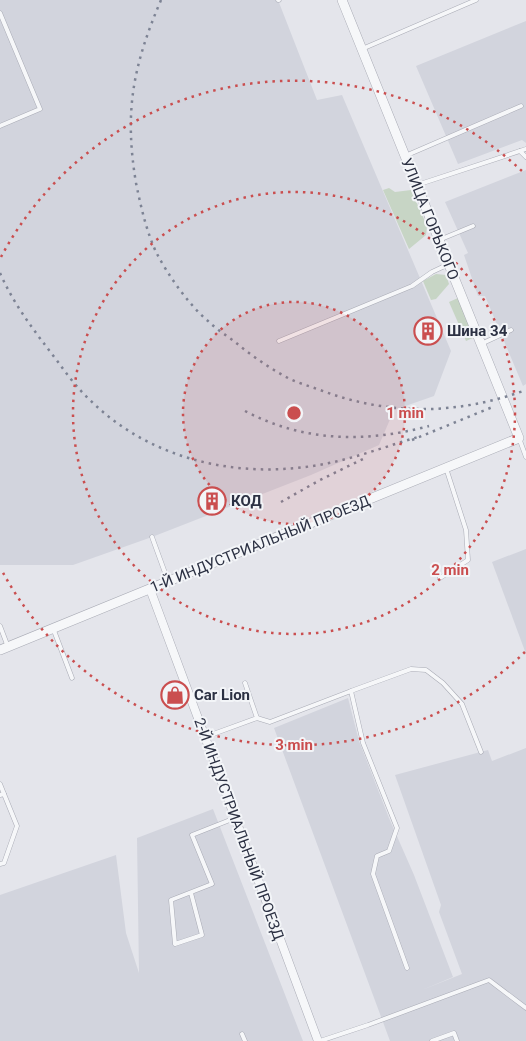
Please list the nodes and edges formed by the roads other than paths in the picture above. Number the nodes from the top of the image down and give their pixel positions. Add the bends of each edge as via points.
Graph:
1 (342, 0) edge
2 (476, 0) edge
3 (0, 14) edge
4 (362, 49) junction
5 (521, 106) dead end
6 (0, 126) edge
7 (526, 148) edge
8 (520, 151) junction
9 (405, 156) junction
10 (526, 157) edge
11 (417, 185) junction
12 (473, 226) dead end
13 (439, 240) junction
14 (449, 264) junction
15 (511, 330) dead end
16 (279, 341) dead end
17 (481, 344) junction
18 (519, 438) junction
19 (526, 455) edge
20 (446, 468) junction
21 (152, 537) dead end
22 (440, 578) dead end
23 (168, 581) junction
24 (150, 589) junction
25 (0, 626) edge
26 (53, 628) junction
27 (4, 648) edge
28 (72, 678) dead end
29 (245, 683) dead end
30 (351, 691) junction
31 (257, 718) junction
32 (205, 738) junction
33 (481, 752) dead end
34 (0, 784) edge
35 (2, 794) edge
36 (235, 818) junction
37 (0, 864) edge
38 (191, 892) junction
39 (407, 968) dead end
40 (526, 1008) edge
41 (242, 1034) dead end
42 (245, 1041) edge
43 (319, 1041) edge
44 (432, 1041) edge
45 (457, 1041) edge

1 - 4 street, УЛИЦА ГОРЬКОГО
2 - 4 lane
3 - 6 lane via 40,109
4 - 9 street, УЛИЦА ГОРЬКОГО
5 - 9 lane
7 - 8 lane
8 - 10 lane
8 - 11 lane
9 - 11 street, УЛИЦА ГОРЬКОГО
11 - 13 street, УЛИЦА ГОРЬКОГО
12 - 13 lane
13 - 14 street, УЛИЦА ГОРЬКОГО
14 - 16 lane via 412,286
14 - 17 street, УЛИЦА ГОРЬКОГО
15 - 17 lane
17 - 18 street, УЛИЦА ГОРЬКОГО
18 - 19 lane
18 - 20 street, 1-Й ИНДУСТРИАЛЬНЫЙ ПРОЕЗД
20 - 22 lane via 466,530 468,560
20 - 23 street, 1-Й ИНДУСТРИАЛЬНЫЙ ПРОЕЗД
21 - 23 lane
23 - 24 street, 1-Й ИНДУСТРИАЛЬНЫЙ ПРОЕЗД
24 - 26 street, 1-Й ИНДУСТРИАЛЬНЫЙ ПРОЕЗД
24 - 32 street, 2-Й ИНДУСТРИАЛЬНЫЙ ПРОЕЗД
25 - 27 lane
26 - 27 street, 1-Й ИНДУСТРИАЛЬНЫЙ ПРОЕЗД
26 - 28 lane
29 - 31 lane
30 - 31 lane via 270,722
30 - 33 lane via 411,669 426,670 462,704
30 - 39 lane via 363,744 396,828 389,850 377,856 373,874
31 - 32 lane
32 - 36 street, 2-Й ИНДУСТРИАЛЬНЫЙ ПРОЕЗД
34 - 35 lane
35 - 37 lane via 18,826 4,863
36 - 38 lane via 192,835 212,884
36 - 43 street, 2-Й ИНДУСТРИАЛЬНЫЙ ПРОЕЗД
38 - 38 lane via 202,935 175,944 171,900
40 - 43 lane via 489,980
41 - 42 lane
44 - 45 lane via 454,1033

